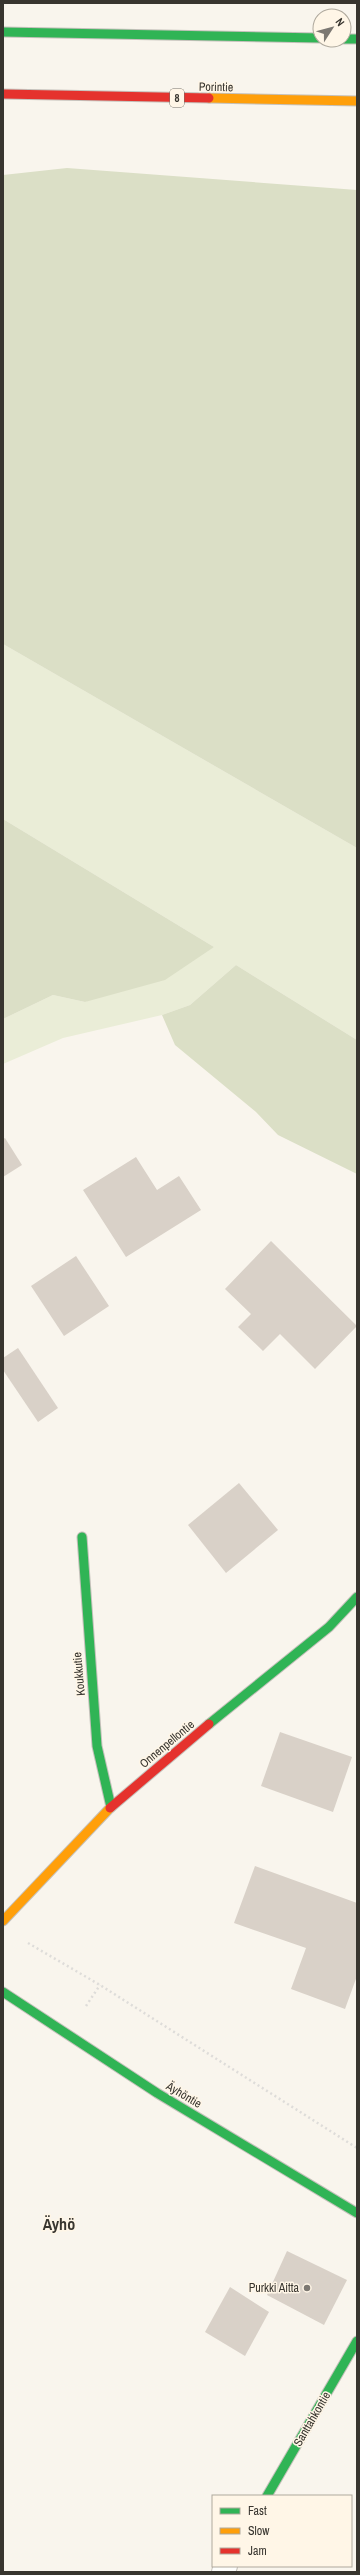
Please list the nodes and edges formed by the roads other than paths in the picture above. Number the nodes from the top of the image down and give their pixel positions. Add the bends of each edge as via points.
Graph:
1 (3, 32) edge
2 (312, 38) edge
3 (3, 94) edge
4 (354, 101) edge
5 (82, 1537) dead end
6 (357, 1597) edge
7 (111, 1807) junction
8 (3, 1921) edge
9 (3, 1992) edge
10 (357, 2213) edge
11 (357, 2342) edge
12 (268, 2495) edge

1 - 2 main road
3 - 4 main road, Porintie / 8
5 - 7 main road, Koukkutie via 97,1746
6 - 7 main road, Onnenpellontie via 329,1627 266,1676
7 - 8 main road, Onnenpellontie
9 - 10 main road, Äyhöntie via 157,2093
11 - 12 main road, Santtahkontie

